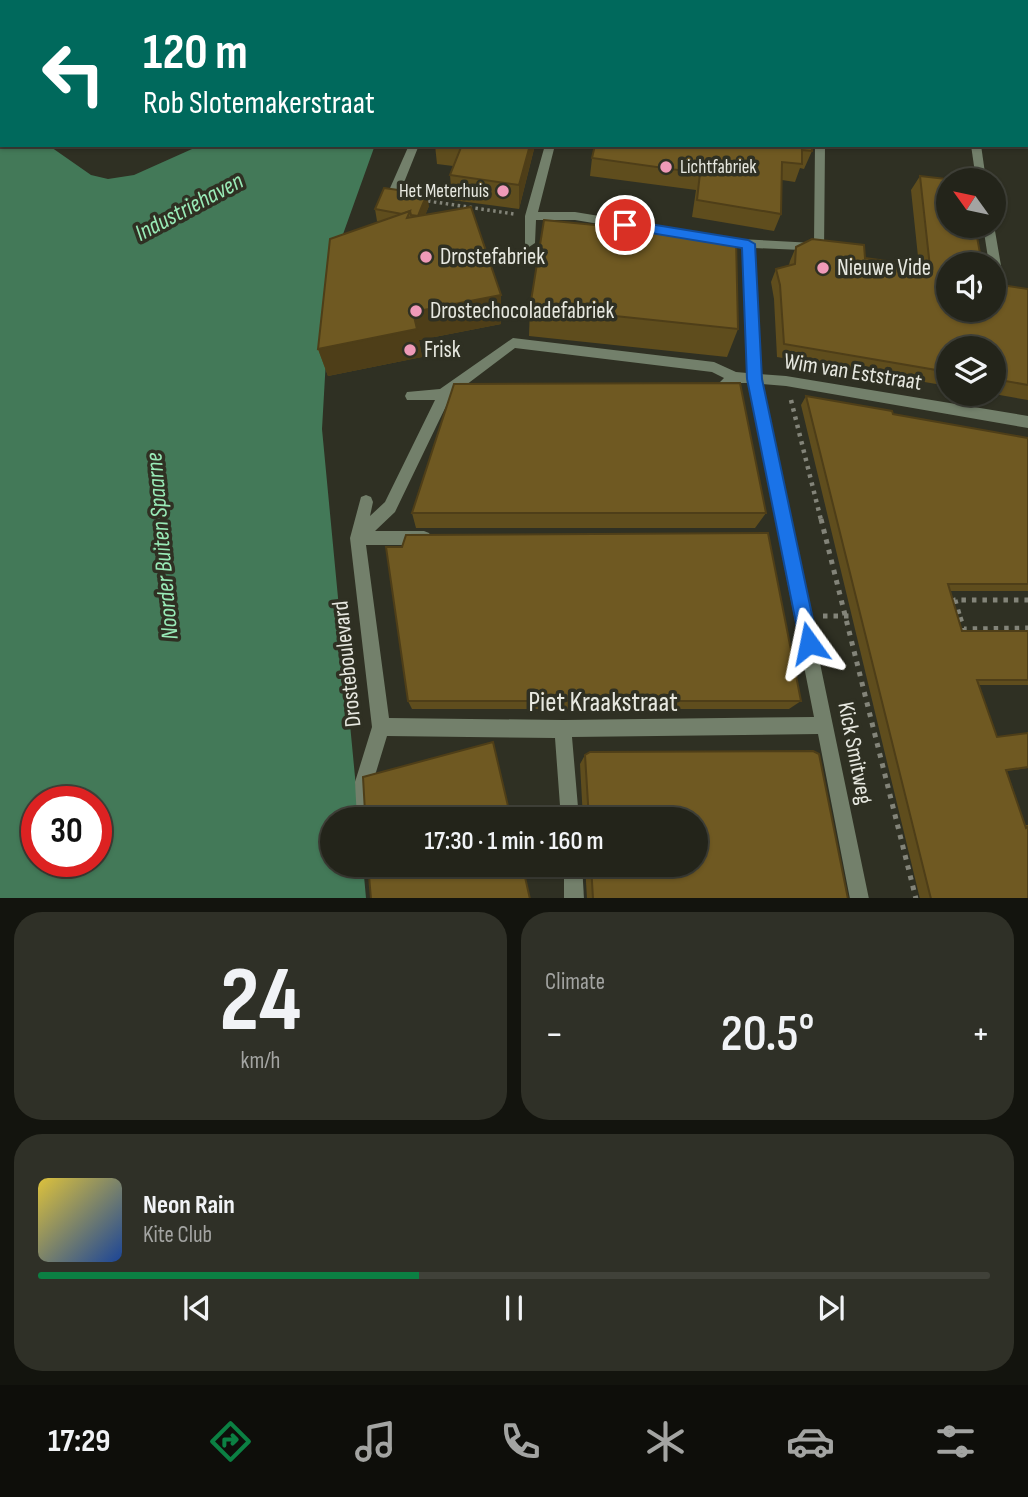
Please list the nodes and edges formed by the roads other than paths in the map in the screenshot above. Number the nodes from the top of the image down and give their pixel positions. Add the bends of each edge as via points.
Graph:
1 (413, 147) edge
2 (549, 147) edge
3 (820, 147) edge
4 (976, 147) edge
5 (980, 168) edge
6 (393, 195) edge
7 (531, 216) junction
8 (708, 238) edge
9 (722, 240) edge
10 (529, 243) dead end
11 (748, 244) junction
12 (734, 377) junction
13 (754, 379) junction
14 (693, 390) edge
15 (445, 393) junction
16 (486, 393) edge
17 (412, 396) dead end
18 (1028, 422) edge
19 (366, 502) dead end
20 (766, 536) edge
21 (358, 538) junction
22 (440, 538) edge
23 (787, 539) junction
24 (826, 725) junction
25 (381, 727) junction
26 (563, 729) junction
27 (365, 807) edge
28 (569, 807) edge
29 (573, 877) edge
30 (574, 898) edge
31 (860, 898) edge

1 - 6 street
2 - 7 street
3 - 11 street via 820,248
4 - 5 street
7 - 8 street via 575,216
7 - 10 street
9 - 11 street
11 - 13 street, Kick Smitweg
12 - 13 street, Wim van Eststraat
12 - 14 street via 720,390
12 - 15 street, Wim van Eststraat via 714,368 513,343
13 - 18 street, Wim van Eststraat
13 - 23 street, Kick Smitweg
15 - 16 street
15 - 17 street
15 - 21 street via 390,508
19 - 21 street, Drosteboulevard
20 - 23 street
21 - 22 street
21 - 25 street, Drosteboulevard
23 - 24 street, Kick Smitweg
24 - 26 street, Piet Kraakstraat
24 - 31 street, Kick Smitweg
25 - 26 street, Piet Kraakstraat
25 - 27 street, Drosteboulevard via 364,782
26 - 28 street
29 - 30 street

